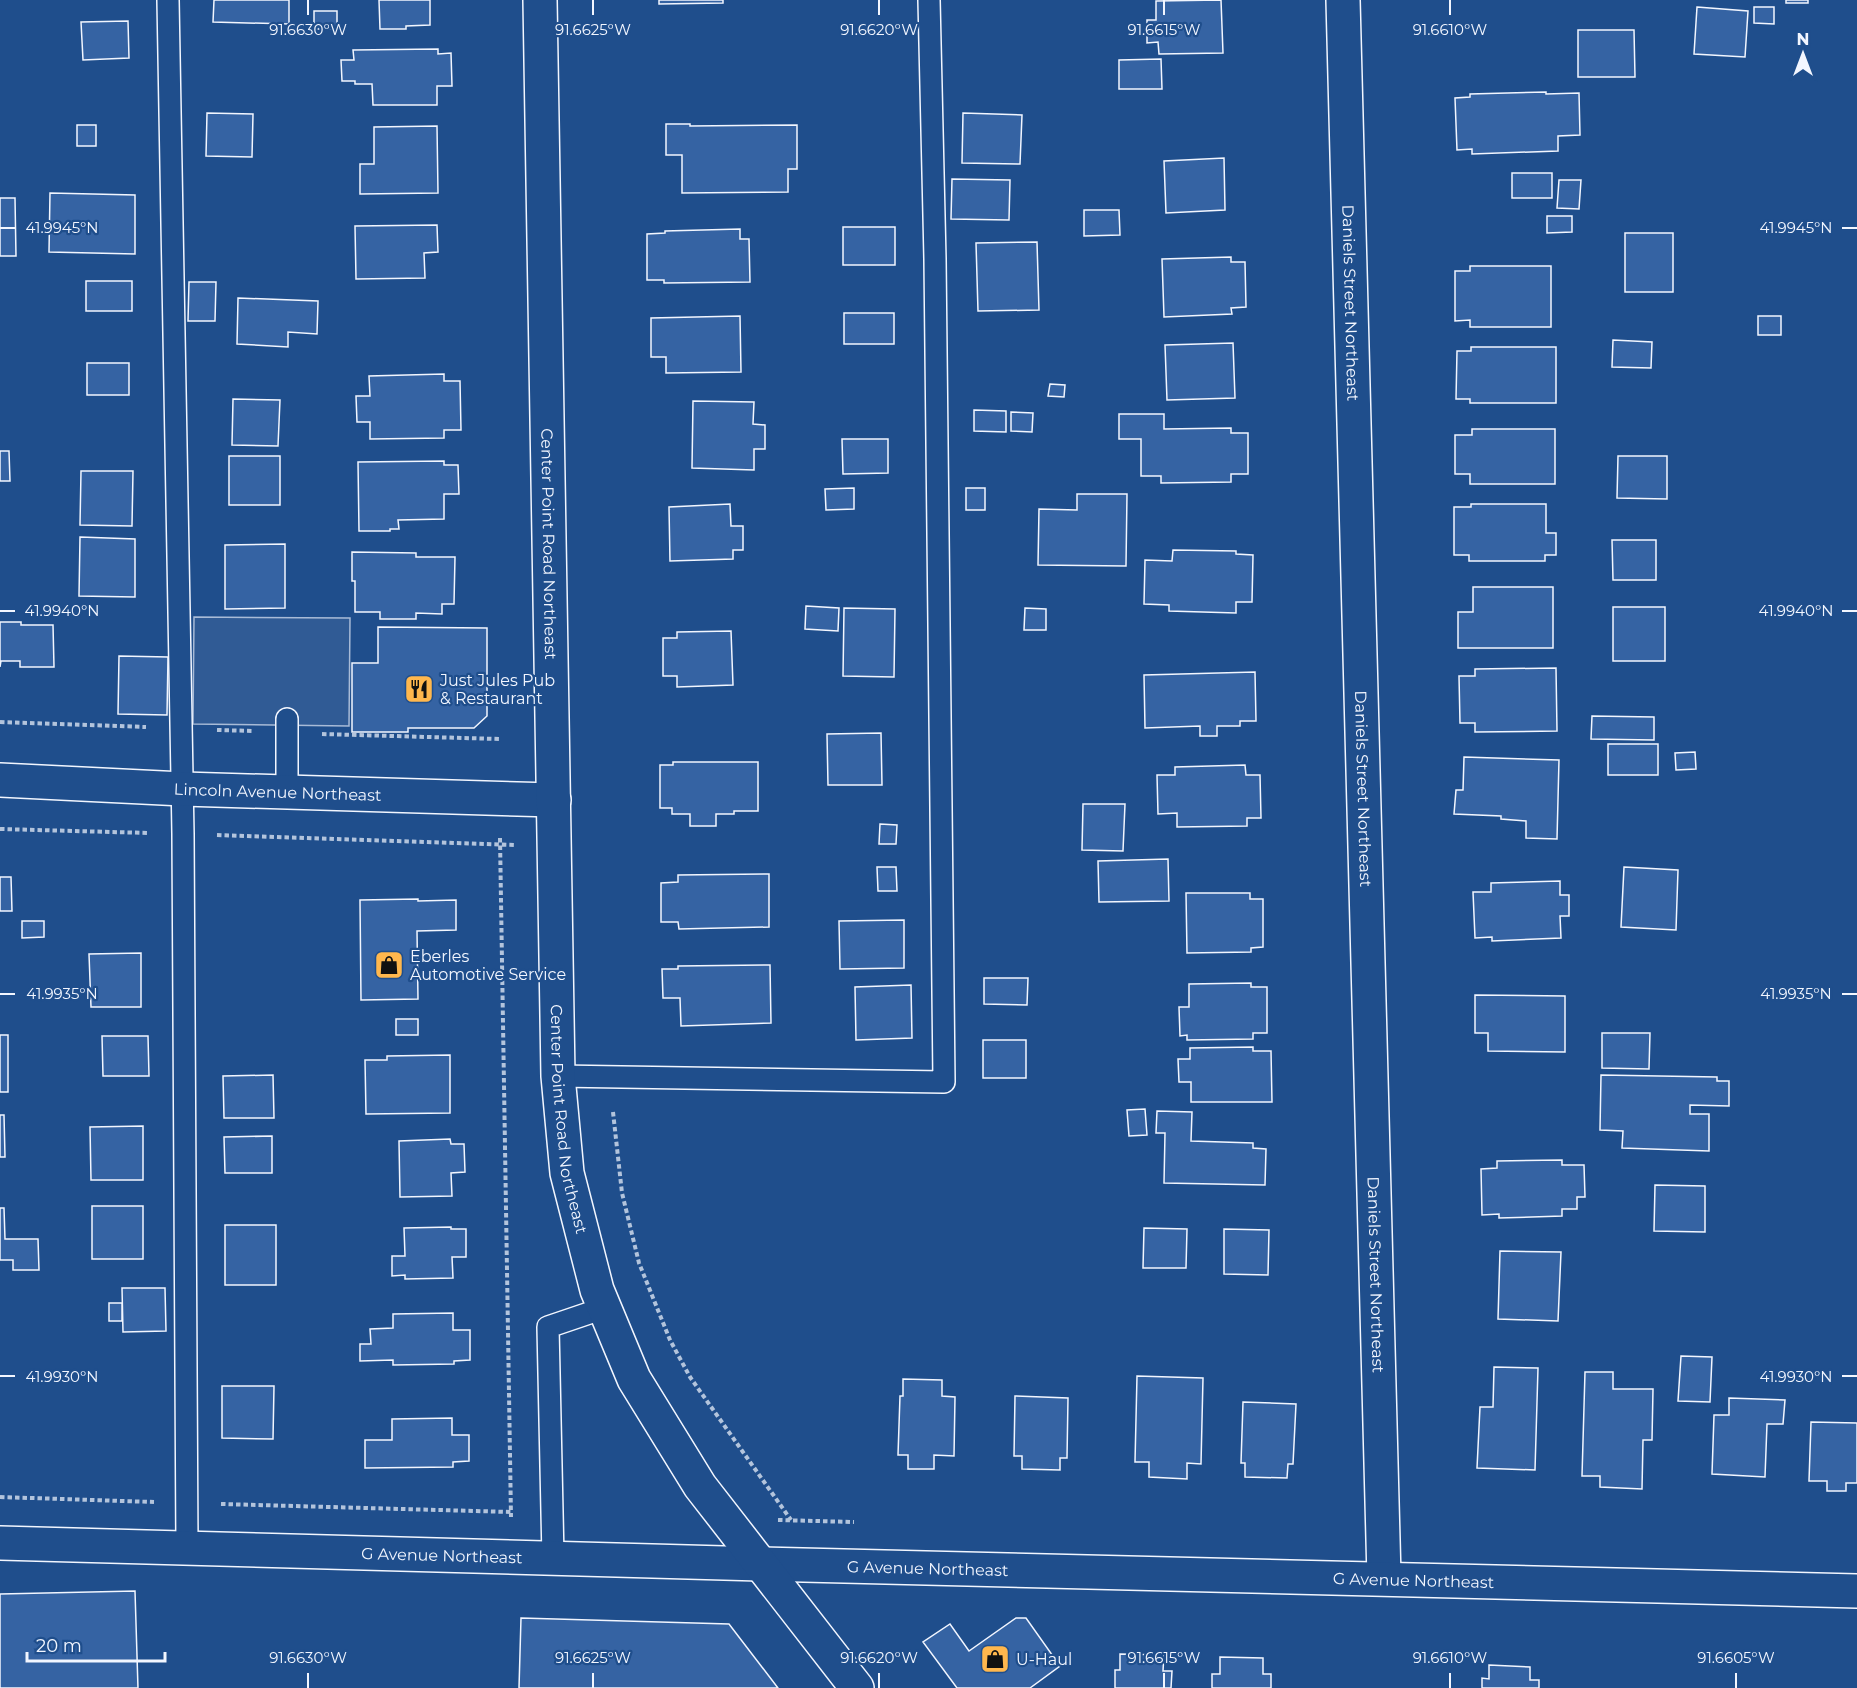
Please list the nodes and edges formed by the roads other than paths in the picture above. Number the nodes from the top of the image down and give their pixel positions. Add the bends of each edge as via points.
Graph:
1 (168, 0) edge
2 (540, 0) edge
3 (929, 0) edge
4 (1343, 0) edge
5 (287, 719) dead end
6 (0, 780) edge
7 (183, 789) junction
8 (287, 792) junction
9 (554, 800) junction
10 (558, 1076) junction
11 (604, 1308) junction
12 (0, 1543) edge
13 (187, 1547) junction
14 (553, 1558) junction
15 (760, 1564) junction
16 (1384, 1578) junction
17 (1857, 1590) edge
18 (857, 1688) edge

1 - 7 lane
2 - 9 street, Center Point Road Northeast
3 - 10 lane via 944,1082
4 - 16 street, Daniels Street Northeast
5 - 8 lane
6 - 7 street, Lincoln Avenue Northeast
7 - 8 street, Lincoln Avenue Northeast
7 - 13 lane
8 - 9 street, Lincoln Avenue Northeast
9 - 10 street, Center Point Road Northeast
10 - 11 street, Center Point Road Northeast via 567,1173
11 - 14 lane via 548,1327
11 - 15 street, Center Point Road Northeast via 640,1389 700,1486
12 - 13 street, G Avenue Northeast
13 - 14 street, G Avenue Northeast
14 - 15 street, G Avenue Northeast
15 - 16 street, G Avenue Northeast
15 - 18 street, Center Point Road Northeast
16 - 17 street, G Avenue Northeast

